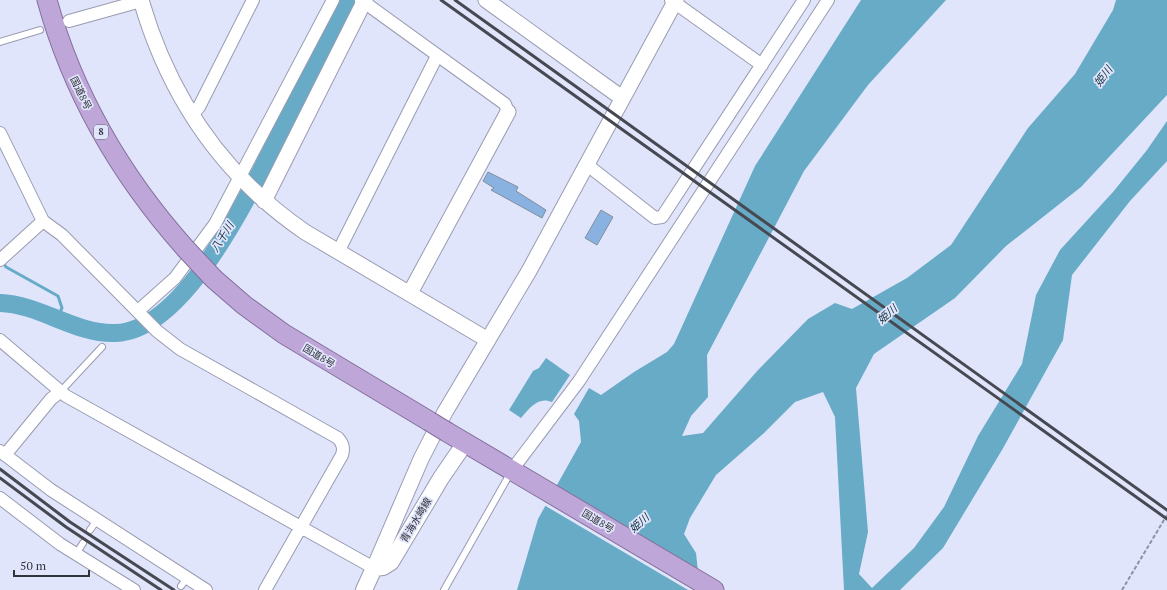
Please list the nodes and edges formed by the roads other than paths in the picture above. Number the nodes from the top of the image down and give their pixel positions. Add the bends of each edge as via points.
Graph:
1 (47, 0) edge
2 (141, 0) edge
3 (333, 0) edge
4 (486, 0) edge
5 (804, 0) edge
6 (828, 0) edge
7 (363, 1) edge
8 (674, 1) edge
9 (249, 2) edge
10 (69, 21) dead end
11 (40, 30) dead end
12 (0, 42) edge
13 (437, 56) junction
14 (762, 65) junction
15 (622, 98) junction
16 (508, 112) joint
17 (192, 115) junction
18 (0, 133) edge
19 (586, 164) junction
20 (240, 180) junction
21 (264, 201) junction
22 (43, 221) junction
23 (338, 252) junction
24 (0, 260) edge
25 (410, 293) junction
26 (138, 311) junction
27 (0, 340) edge
28 (488, 340) junction
29 (102, 347) dead end
30 (61, 391) junction
31 (471, 447) junction
32 (3, 453) edge
33 (511, 470) junction
34 (0, 498) edge
35 (302, 526) junction
36 (83, 543) dead end
37 (76, 554) junction
38 (374, 568) junction
39 (134, 590) edge
40 (206, 590) edge
41 (265, 590) edge
42 (364, 590) edge
43 (444, 590) edge
44 (714, 590) edge

1 - 31 highway, 国道8号 / 8, bridge via 71,74 123,169 185,248 214,279 284,334
2 - 10 street
2 - 17 street via 158,50
3 - 20 street
4 - 15 street
5 - 14 street
6 - 33 street via 579,381
7 - 13 street
7 - 21 street
8 - 14 street
8 - 15 street
9 - 17 street via 199,107
11 - 12 lane
13 - 16 street via 505,104
13 - 23 street
14 - 19 street via 662,217 655,218
15 - 19 street
16 - 25 street
17 - 20 street
18 - 22 street
19 - 28 street via 529,271
20 - 21 street
20 - 26 street via 201,246 175,278
21 - 23 street via 295,225
22 - 24 street
22 - 26 street via 62,235
23 - 25 street
25 - 28 street
26 - 35 street via 180,349 338,438 344,450 342,455
27 - 30 street
28 - 38 street via 445,412 421,459
29 - 30 lane
30 - 32 street
30 - 35 street via 158,448
31 - 33 highway, 国道8号 / 8
31 - 38 main road, 青海水崎線 via 442,478 391,562 383,568
32 - 40 street via 93,525 184,582
33 - 43 lane
33 - 44 highway, 国道8号 / 8
34 - 37 street
35 - 38 street
35 - 41 street
36 - 37 lane
37 - 39 street
38 - 42 main road

